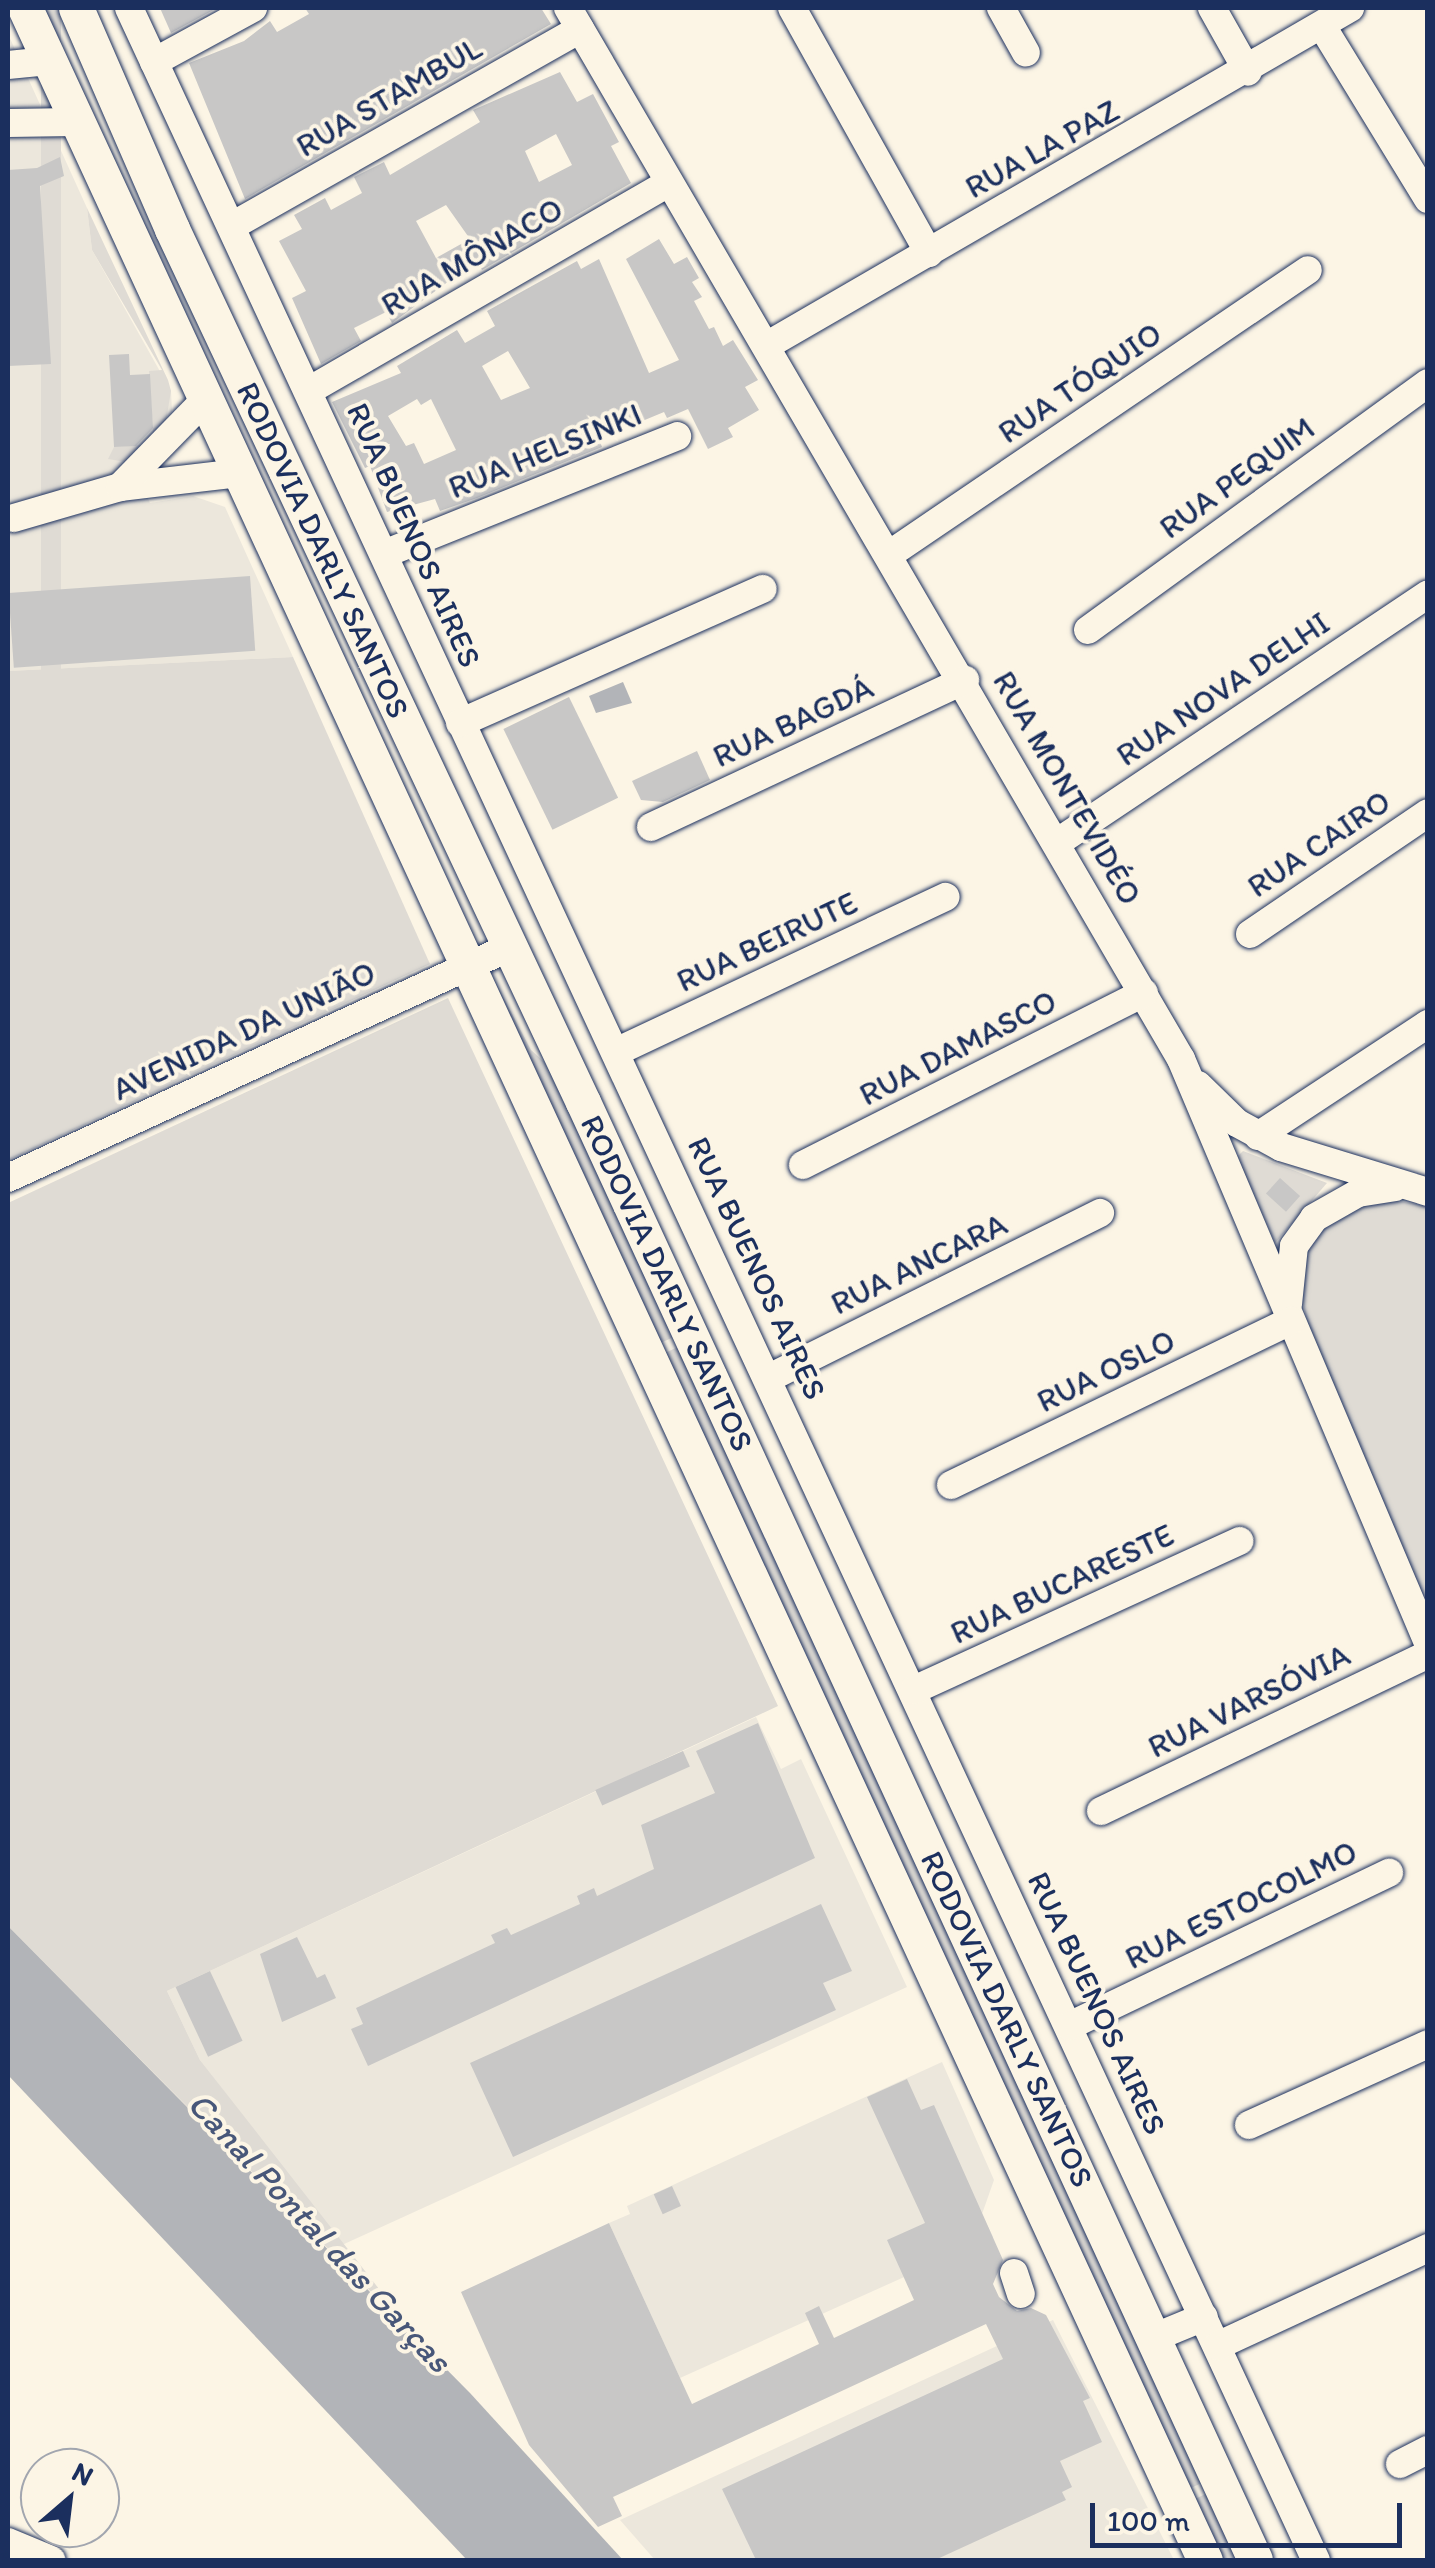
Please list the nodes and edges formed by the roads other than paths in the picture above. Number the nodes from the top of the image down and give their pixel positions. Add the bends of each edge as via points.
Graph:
1 (26, 8) edge
2 (76, 8) edge
3 (129, 8) edge
4 (253, 8) edge
5 (792, 8) edge
6 (1001, 8) edge
7 (1212, 8) edge
8 (1350, 8) edge
9 (574, 18) edge
10 (1322, 26) junction
11 (1026, 53) dead end
12 (49, 61) junction
13 (154, 62) junction
14 (8, 65) edge
15 (1248, 72) junction
16 (75, 122) junction
17 (8, 123) edge
18 (670, 183) junction
19 (1426, 196) edge
20 (232, 226) junction
21 (929, 253) junction
22 (1308, 270) dead end
23 (766, 346) junction
24 (1428, 382) edge
25 (310, 390) junction
26 (206, 399) junction
27 (677, 436) dead end
28 (238, 473) junction
29 (120, 486) junction
30 (14, 518) dead end
31 (384, 554) junction
32 (890, 554) junction
33 (764, 589) dead end
34 (1428, 594) edge
35 (1088, 630) dead end
36 (965, 680) junction
37 (460, 723) junction
38 (1428, 813) edge
39 (651, 827) dead end
40 (1058, 842) junction
41 (946, 896) dead end
42 (1250, 934) dead end
43 (510, 946) junction
44 (466, 966) junction
45 (1144, 993) junction
46 (1428, 1024) edge
47 (618, 1051) junction
48 (1181, 1059) junction
49 (1258, 1136) junction
50 (804, 1165) dead end
51 (8, 1178) edge
52 (1423, 1190) edge
53 (1100, 1213) dead end
54 (1290, 1320) junction
55 (769, 1378) junction
56 (952, 1485) dead end
57 (1239, 1541) dead end
58 (1428, 1643) edge
59 (1428, 1654) edge
60 (914, 1690) junction
61 (1101, 1811) dead end
62 (1388, 1873) dead end
63 (1069, 2026) junction
64 (1428, 2044) edge
65 (1249, 2125) dead end
66 (1428, 2248) edge
67 (1204, 2317) junction
68 (1154, 2338) junction
69 (1218, 2346) junction
70 (1428, 2450) edge
71 (1400, 2464) dead end
72 (8, 2542) edge
73 (51, 2560) edge
74 (1204, 2560) edge
75 (1255, 2560) edge
76 (1316, 2560) edge

1 - 12 main road, RODOVIA DARLY SANTOS
2 - 43 main road, RODOVIA DARLY SANTOS via 172,229
3 - 13 street, RUA BUENOS AIRES
4 - 13 street
5 - 21 street
6 - 11 street
7 - 15 street
8 - 10 street, RUA LA PAZ
9 - 18 street, RUA MONTEVIDÉO
9 - 20 street, RUA STAMBUL
10 - 15 street, RUA LA PAZ
10 - 19 street
12 - 14 street
12 - 16 main road, RODOVIA DARLY SANTOS
13 - 20 street, RUA BUENOS AIRES
15 - 21 street, RUA LA PAZ
16 - 17 street
16 - 26 main road, RODOVIA DARLY SANTOS
18 - 23 street, RUA MONTEVIDÉO
18 - 25 street, RUA MÔNACO
20 - 25 street, RUA BUENOS AIRES
21 - 23 street, RUA LA PAZ
22 - 32 street, RUA TÓQUIO
23 - 32 street, RUA MONTEVIDÉO
24 - 35 street, RUA PEQUIM
25 - 31 street, RUA BUENOS AIRES
26 - 28 main road, RODOVIA DARLY SANTOS
26 - 29 street
27 - 31 street, RUA HELSINKI
28 - 29 street
28 - 44 main road, RODOVIA DARLY SANTOS
29 - 30 street
31 - 37 street, RUA BUENOS AIRES
32 - 36 street, RUA MONTEVIDÉO
33 - 37 street
34 - 40 street, RUA NOVA DELHI
36 - 39 street, RUA BAGDÁ
36 - 40 street, RUA MONTEVIDÉO
37 - 47 street, RUA BUENOS AIRES
38 - 42 street, RUA CAIRO
40 - 45 street, RUA MONTEVIDÉO
41 - 47 street, RUA BEIRUTE
43 - 44 street, AVENIDA DA UNIÃO
43 - 68 main road, RODOVIA DARLY SANTOS
44 - 51 street, AVENIDA DA UNIÃO
44 - 74 main road, RODOVIA DARLY SANTOS
45 - 48 street, RUA MONTEVIDÉO
45 - 50 street, RUA DAMASCO
46 - 49 street
47 - 55 street, RUA BUENOS AIRES
48 - 49 street via 1220,1109
48 - 54 street, RUA MONTEVIDÉO
49 - 52 street
52 - 54 street via 1358,1193 1314,1218 1290,1262
53 - 55 street, RUA ANCARA
54 - 56 street, RUA OSLO
54 - 58 street, RUA MONTEVIDÉO
55 - 60 street, RUA BUENOS AIRES
57 - 60 street, RUA BUCARESTE
59 - 61 street, RUA VARSÓVIA
60 - 63 street, RUA BUENOS AIRES
62 - 63 street, RUA ESTOCOLMO
63 - 67 street, RUA BUENOS AIRES
64 - 65 street
66 - 69 street
67 - 68 street
67 - 69 street, RUA BUENOS AIRES
68 - 75 main road, RODOVIA DARLY SANTOS
69 - 76 street, RUA BUENOS AIRES
70 - 71 street
72 - 73 street

